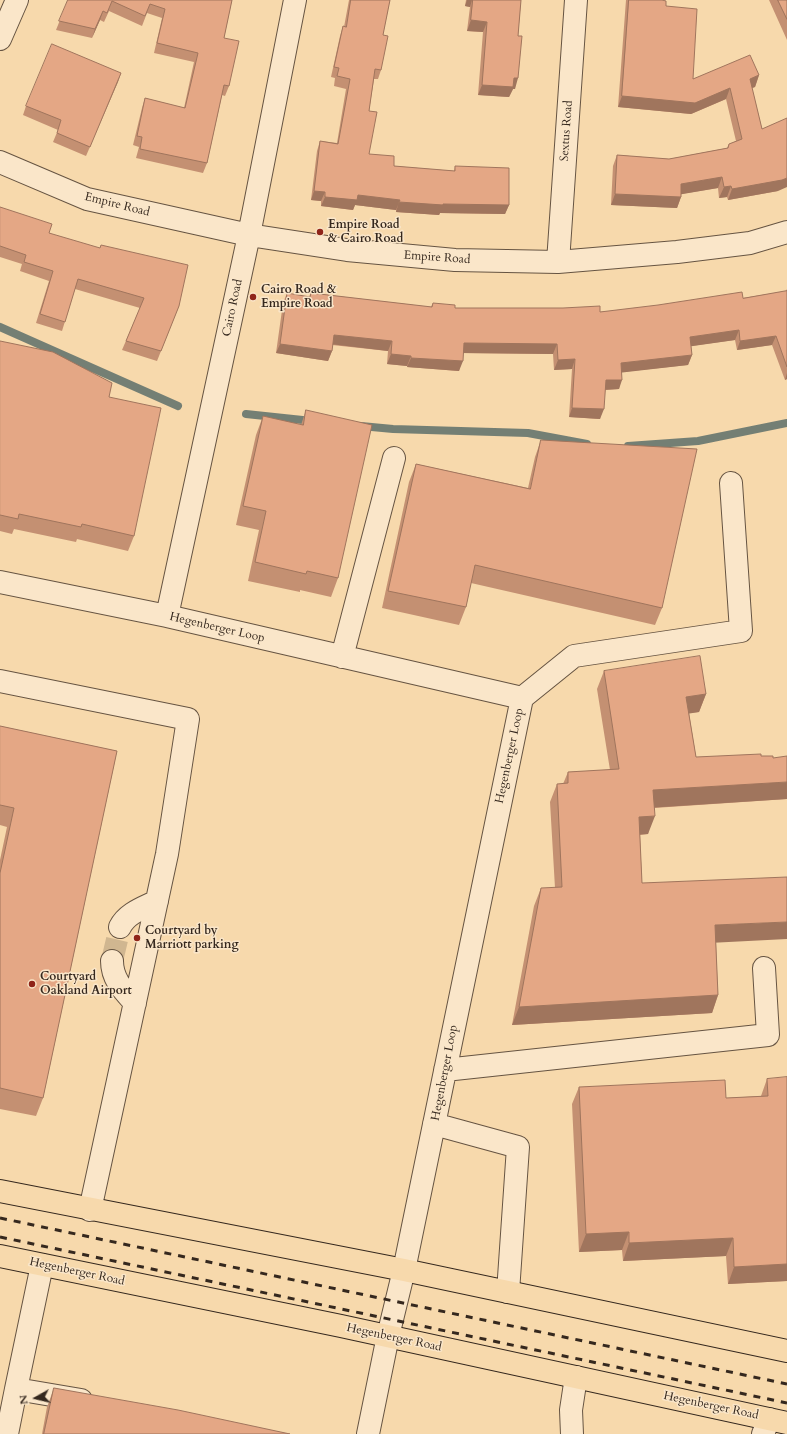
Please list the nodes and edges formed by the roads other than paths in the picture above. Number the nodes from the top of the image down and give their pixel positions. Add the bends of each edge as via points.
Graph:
1 (17, 0) edge
2 (295, 0) edge
3 (576, 0) edge
4 (0, 38) edge
5 (0, 162) edge
6 (787, 232) edge
7 (249, 235) junction
8 (558, 262) junction
9 (394, 458) dead end
10 (731, 483) dead end
11 (0, 582) edge
12 (167, 616) junction
13 (342, 657) junction
14 (0, 681) edge
15 (522, 698) junction
16 (157, 901) junction
17 (120, 927) tunnel mouth
18 (112, 961) tunnel mouth
19 (764, 968) dead end
20 (135, 1003) junction
21 (445, 1070) junction
22 (434, 1124) junction
23 (0, 1191) edge
24 (90, 1210) junction
25 (0, 1256) edge
26 (42, 1264) junction
27 (404, 1270) junction
28 (508, 1292) junction
29 (388, 1336) junction
30 (787, 1351) edge
31 (576, 1377) junction
32 (16, 1389) junction
33 (102, 1404) edge
34 (773, 1425) edge
35 (5, 1431) edge
36 (368, 1434) edge
37 (572, 1434) edge

1 - 4 street
2 - 7 street, Cairo Road
3 - 8 street, Sextus Road
5 - 7 street, Empire Road via 87,199
6 - 8 street, Empire Road via 750,243
7 - 8 street, Empire Road via 347,250 454,260
7 - 12 street, Cairo Road
9 - 13 street
10 - 15 street via 741,631 574,656
11 - 12 street, Hegenberger Loop
12 - 13 street, Hegenberger Loop
13 - 15 street, Hegenberger Loop
14 - 16 street via 188,720
15 - 21 street, Hegenberger Loop
16 - 17 street via 136,911 124,920
16 - 20 street
18 - 20 street via 116,981
19 - 21 street via 768,1035
20 - 24 street
21 - 22 street, Hegenberger Loop
22 - 27 street, Hegenberger Loop
22 - 28 street via 518,1147
23 - 24 main road
24 - 27 main road
25 - 26 main road, Hegenberger Road
26 - 29 main road, Hegenberger Road
26 - 32 street
27 - 28 main road
27 - 29 street, Hegenberger Loop
28 - 30 main road
29 - 31 main road, Hegenberger Road
29 - 36 street, Hegenberger Loop
31 - 34 main road, Hegenberger Road
31 - 37 street via 571,1410
32 - 33 street
32 - 35 street

